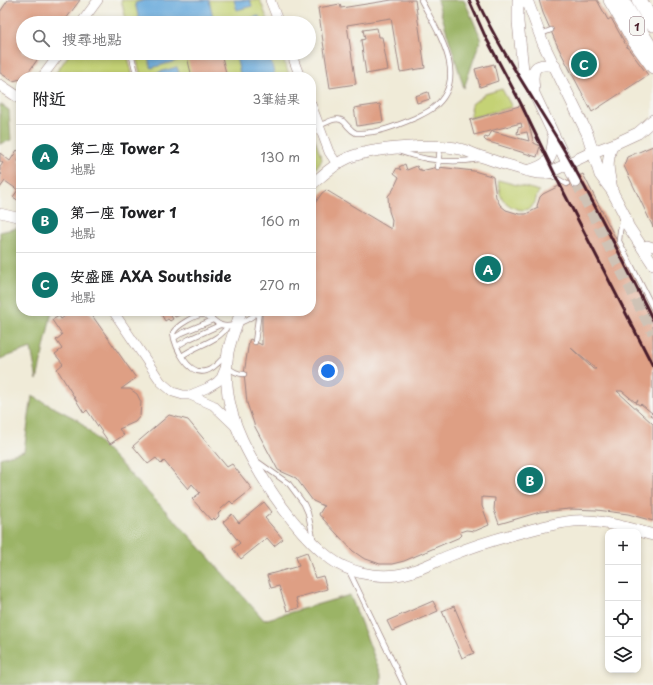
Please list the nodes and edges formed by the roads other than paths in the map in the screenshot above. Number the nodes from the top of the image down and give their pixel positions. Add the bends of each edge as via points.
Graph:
1 (98, 0) edge
2 (270, 0) edge
3 (421, 0) edge
4 (518, 0) edge
5 (527, 0) edge
6 (610, 0) edge
7 (621, 0) edge
8 (639, 0) edge
9 (645, 0) edge
10 (86, 16) edge
11 (276, 16) edge
12 (653, 16) edge
13 (653, 24) edge
14 (551, 30) dead end
15 (539, 34) junction
16 (520, 42) junction
17 (653, 53) edge
18 (55, 60) edge
19 (133, 60) edge
20 (294, 60) edge
21 (555, 66) junction
22 (653, 67) edge
23 (46, 72) edge
24 (136, 72) edge
25 (298, 72) edge
26 (0, 85) edge
27 (535, 95) junction
28 (16, 96) edge
29 (316, 118) edge
30 (653, 120) edge
31 (319, 126) junction
32 (653, 131) edge
33 (638, 133) junction
34 (554, 136) junction
35 (612, 145) junction
36 (440, 147) junction
37 (392, 149) junction
38 (593, 152) junction
39 (484, 158) junction
40 (439, 160) junction
41 (337, 164) junction
42 (568, 165) junction
43 (438, 167) dead end
44 (527, 171) junction
45 (548, 173) junction
46 (316, 182) edge
47 (571, 183) joint
48 (612, 191) junction
49 (0, 213) edge
50 (624, 214) junction
51 (16, 217) edge
52 (650, 246) edge
53 (653, 258) edge
54 (653, 264) edge
55 (653, 308) edge
56 (116, 316) edge
57 (201, 316) edge
58 (207, 316) edge
59 (238, 316) edge
60 (253, 316) edge
61 (258, 316) edge
62 (213, 320) junction
63 (220, 325) junction
64 (232, 325) junction
65 (174, 338) junction
66 (255, 342) dead end
67 (177, 346) junction
68 (228, 352) junction
69 (182, 356) junction
70 (227, 365) junction
71 (244, 374) dead end
72 (190, 395) junction
73 (235, 426) junction
74 (249, 455) junction
75 (653, 535) edge
76 (315, 545) junction
77 (348, 568) junction
78 (404, 685) edge

1 - 10 street
2 - 11 street
3 - 31 lane via 448,54 449,84 442,98 429,110 400,125 381,130 356,133 351,131 344,121 337,119
4 - 16 street
5 - 15 street
6 - 22 main road
7 - 17 highway, 1
8 - 13 highway, 1
9 - 12 main road
14 - 15 lane
15 - 16 street via 528,36
15 - 21 street
16 - 27 street via 523,70
18 - 23 street
19 - 24 lane
20 - 25 street
21 - 27 street via 539,65 533,72
21 - 38 street via 587,132
26 - 28 street
27 - 34 street
29 - 31 street
30 - 33 street
31 - 41 street via 329,152
32 - 33 street
33 - 35 street
34 - 42 street
34 - 44 street via 550,159 546,164
35 - 38 street
35 - 48 street via 607,169
36 - 37 street
36 - 39 street via 460,149
36 - 40 lane
37 - 40 lane via 417,158
37 - 41 street via 363,152
38 - 42 street
38 - 48 street via 600,175
39 - 40 lane via 460,162
39 - 44 street
40 - 43 lane
41 - 46 street
42 - 45 street
42 - 47 street
44 - 45 street
45 - 47 lane
48 - 50 street
49 - 51 street
50 - 52 street via 632,220
50 - 54 street via 628,226
50 - 55 lane via 619,241
52 - 53 street
56 - 72 street via 161,382 173,392
57 - 65 lane via 178,326 173,333
58 - 62 lane
59 - 64 street
60 - 64 lane
61 - 66 lane
62 - 63 lane
62 - 65 lane
63 - 64 lane
63 - 67 lane
64 - 68 street
64 - 69 lane via 220,335
65 - 67 lane
67 - 69 lane
68 - 69 lane via 212,368 200,372 192,368
68 - 70 street
70 - 71 lane via 232,371
70 - 72 street via 217,382
70 - 73 street via 227,386
72 - 73 street via 212,405
73 - 74 street
74 - 76 street via 286,512
74 - 76 lane via 289,484 304,504
75 - 77 street via 600,522 561,522 502,537 411,572 396,575 370,574
76 - 77 street via 331,560
77 - 78 lane

